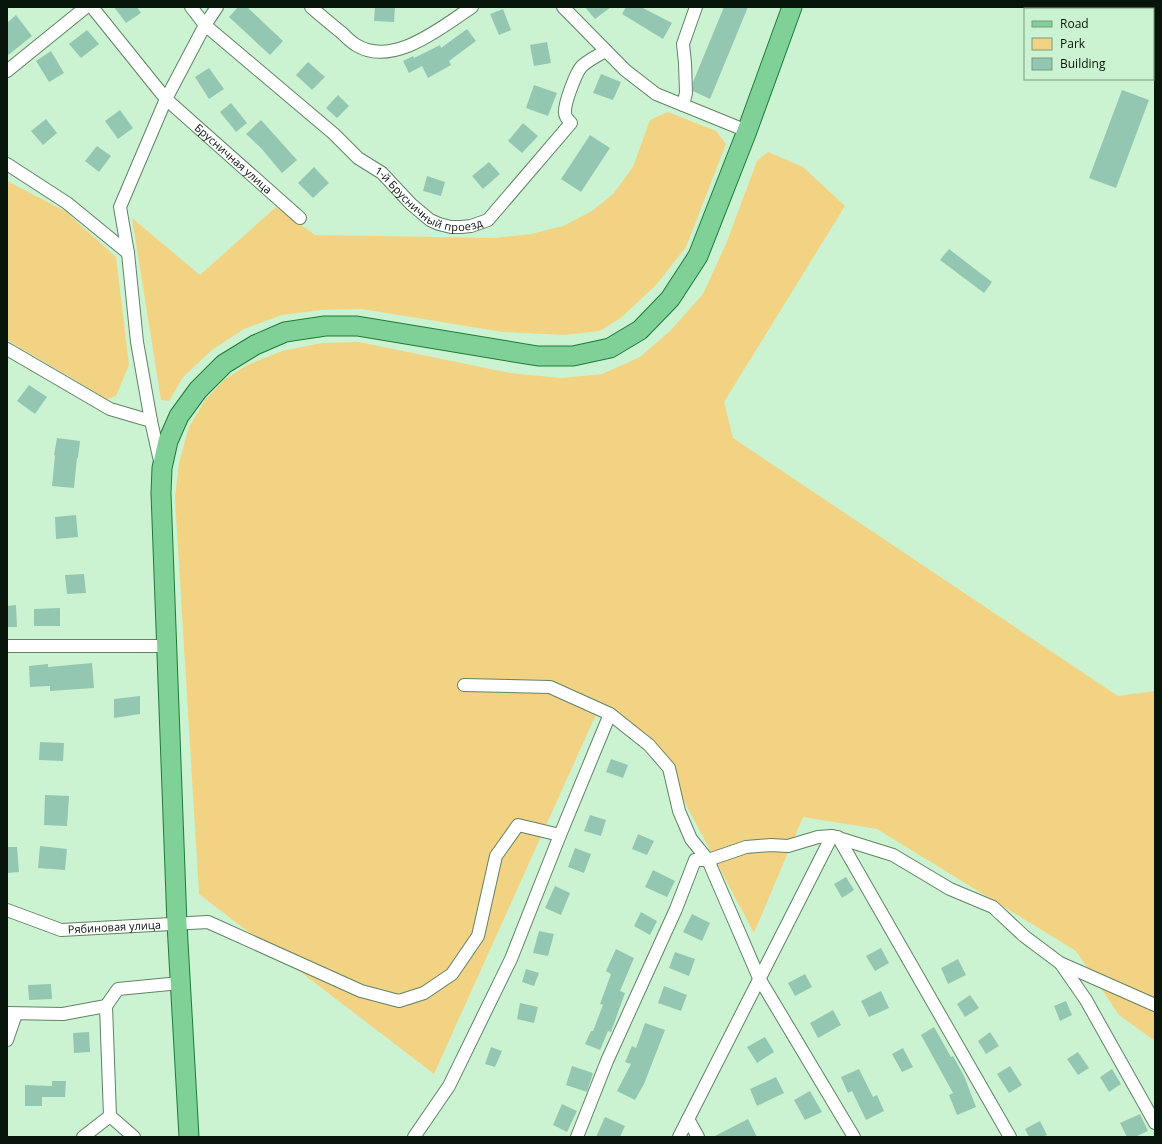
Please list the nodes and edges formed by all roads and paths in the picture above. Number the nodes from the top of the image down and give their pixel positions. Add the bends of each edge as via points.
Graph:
1 (86, 7) edge
2 (92, 7) edge
3 (191, 7) edge
4 (217, 7) edge
5 (311, 7) edge
6 (472, 7) edge
7 (563, 7) edge
8 (696, 7) edge
9 (792, 7) edge
10 (205, 25) junction
11 (606, 50) junction
12 (7, 71) edge
13 (166, 99) junction
14 (683, 105) junction
15 (747, 131) junction
16 (7, 164) edge
17 (300, 218) dead end
18 (128, 253) junction
19 (7, 349) edge
20 (151, 421) junction
21 (162, 468) junction
22 (7, 646) edge
23 (167, 646) junction
24 (464, 685) dead end
25 (610, 714) junction
26 (560, 835) junction
27 (835, 836) junction
28 (708, 860) junction
29 (7, 910) edge
30 (177, 924) junction
31 (1060, 963) junction
32 (759, 978) junction
33 (180, 983) junction
34 (1155, 1005) edge
35 (106, 1006) junction
36 (12, 1013) edge
37 (7, 1040) edge
38 (110, 1116) junction
39 (688, 1119) junction
40 (1155, 1123) edge
41 (83, 1137) edge
42 (134, 1137) edge
43 (189, 1137) edge
44 (414, 1137) edge
45 (578, 1137) edge
46 (679, 1137) edge
47 (698, 1137) edge
48 (854, 1137) edge
49 (1010, 1137) edge

1 - 12 street
2 - 13 street, Брусничная улица
3 - 10 street
4 - 10 street
5 - 6 street via 355,45 376,52 390,52 407,46
7 - 11 street
8 - 14 street via 683,44 686,93
9 - 15 main road
10 - 11 street, 1-й Брусничный проезд via 334,134 358,158 382,173 421,213 439,224 456,227 471,226 488,220 571,123 566,118 565,109 577,75 582,66
10 - 13 street
11 - 14 street via 625,70 656,94
13 - 17 street, Брусничная улица
13 - 18 street via 120,207
14 - 15 street
15 - 21 main road via 698,256 670,299 640,330 610,348 573,356 538,356 357,326 325,326 285,332 255,344 224,364 198,390 179,416 168,441
16 - 18 street via 68,203
18 - 20 street via 137,342
19 - 20 street via 110,410
20 - 21 street
21 - 23 main road
22 - 23 street
23 - 30 main road
24 - 25 street via 550,687
25 - 26 street
25 - 28 street via 649,745 669,768 679,811 691,839
26 - 30 street, Рябиновая улица via 518,824 496,856 478,936 452,974 424,993 399,1002 361,991 208,922
26 - 44 street via 507,966 449,1086
27 - 28 street via 818,837 788,846 746,847
27 - 31 street via 893,854 950,888 993,907 1024,936
27 - 32 street
27 - 49 street
28 - 32 street
28 - 45 street via 694,860 676,909 607,1061
29 - 30 street, Рябиновая улица via 61,930
30 - 33 main road
31 - 34 street
31 - 40 street via 1086,1000
32 - 39 street
32 - 48 street
33 - 35 street via 118,989
33 - 43 main road
35 - 36 street via 63,1014
35 - 38 street
36 - 37 street
38 - 41 street
38 - 42 street
39 - 46 street
39 - 47 street

